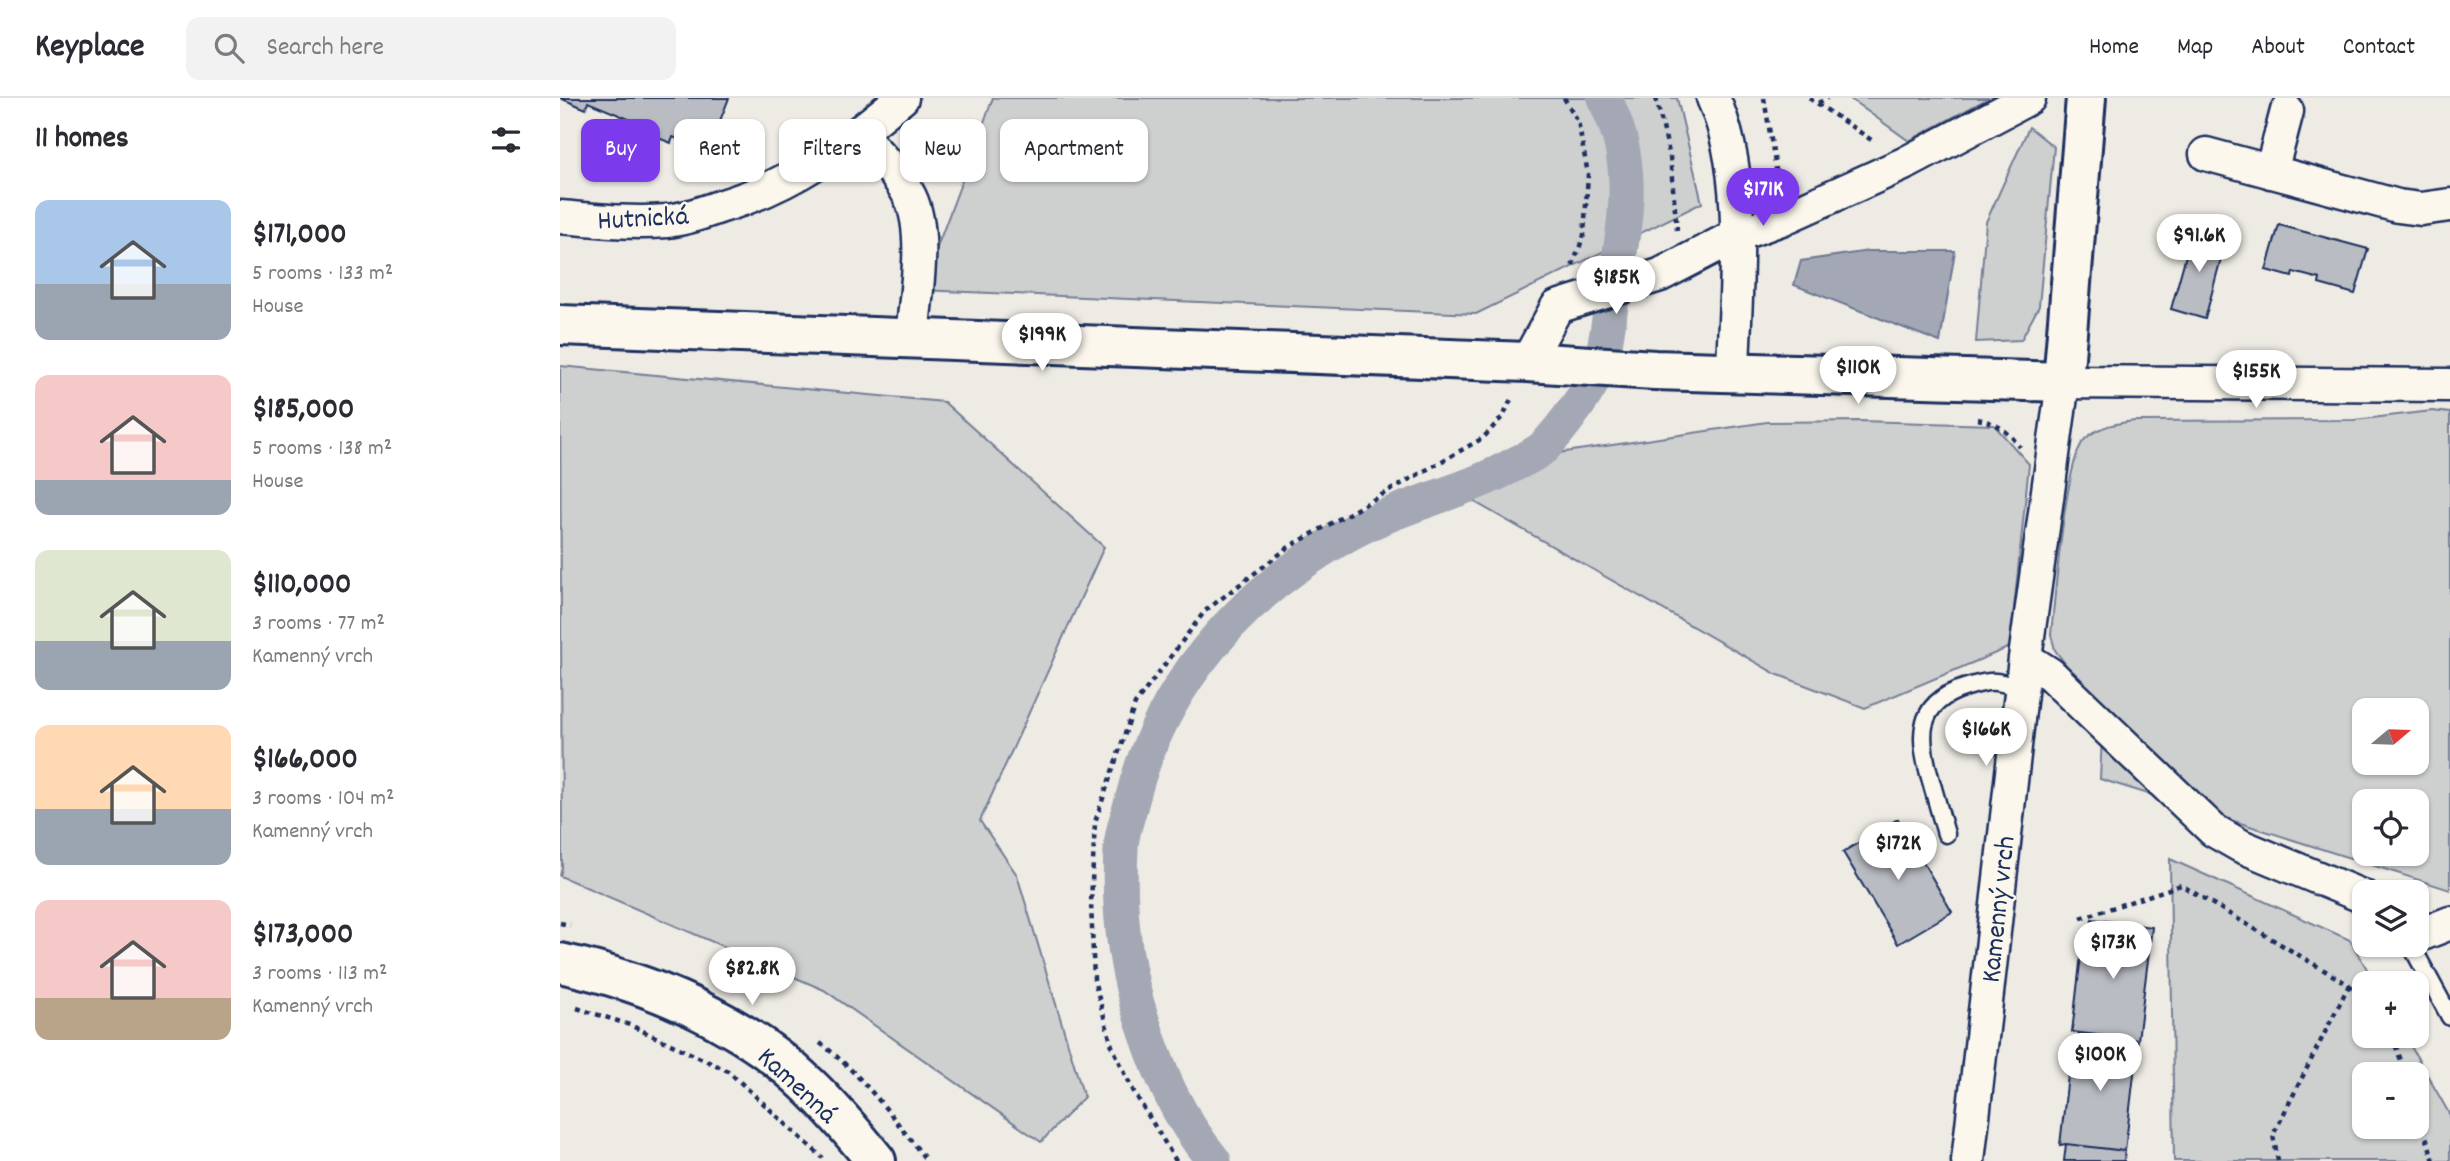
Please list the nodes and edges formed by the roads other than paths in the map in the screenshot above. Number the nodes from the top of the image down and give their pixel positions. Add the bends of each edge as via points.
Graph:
1 (902, 98) edge
2 (1713, 98) edge
3 (2029, 98) edge
4 (2086, 98) edge
5 (2287, 111) dead end
6 (876, 119) edge
7 (2206, 154) dead end
8 (886, 164) edge
9 (2272, 172) junction
10 (784, 182) edge
11 (2450, 205) edge
12 (560, 218) edge
13 (1737, 235) junction
14 (560, 325) edge
15 (912, 338) junction
16 (1527, 362) junction
17 (1733, 371) junction
18 (2063, 382) junction
19 (2450, 385) edge
20 (2025, 658) junction
21 (2021, 689) junction
22 (1946, 834) dead end
23 (2352, 892) edge
24 (2450, 923) edge
25 (2429, 931) edge
26 (2418, 957) edge
27 (560, 963) edge
28 (2450, 1017) edge
29 (873, 1160) edge
30 (1968, 1161) edge

1 - 6 street, Hutnická
2 - 13 street via 1732,161
3 - 13 street via 1906,163
4 - 18 street
5 - 9 street
7 - 9 street
8 - 15 street via 911,199 918,222
9 - 11 street via 2398,206
10 - 12 street, Hutnická via 669,220 633,223
13 - 16 street via 1660,275 1557,307
13 - 17 street
14 - 15 street
15 - 16 street
16 - 17 street
17 - 18 street
18 - 19 street
18 - 20 street, Kamenný vrch
20 - 21 street, Kamenný vrch
20 - 23 street via 2050,674 2213,830
21 - 22 lane via 2000,681 1980,683 1956,691 1929,713 1922,730 1923,753
21 - 30 street, Kamenný vrch
24 - 25 street
26 - 28 lane
27 - 29 street, Kamenná via 602,972 682,1002 755,1042 807,1084

